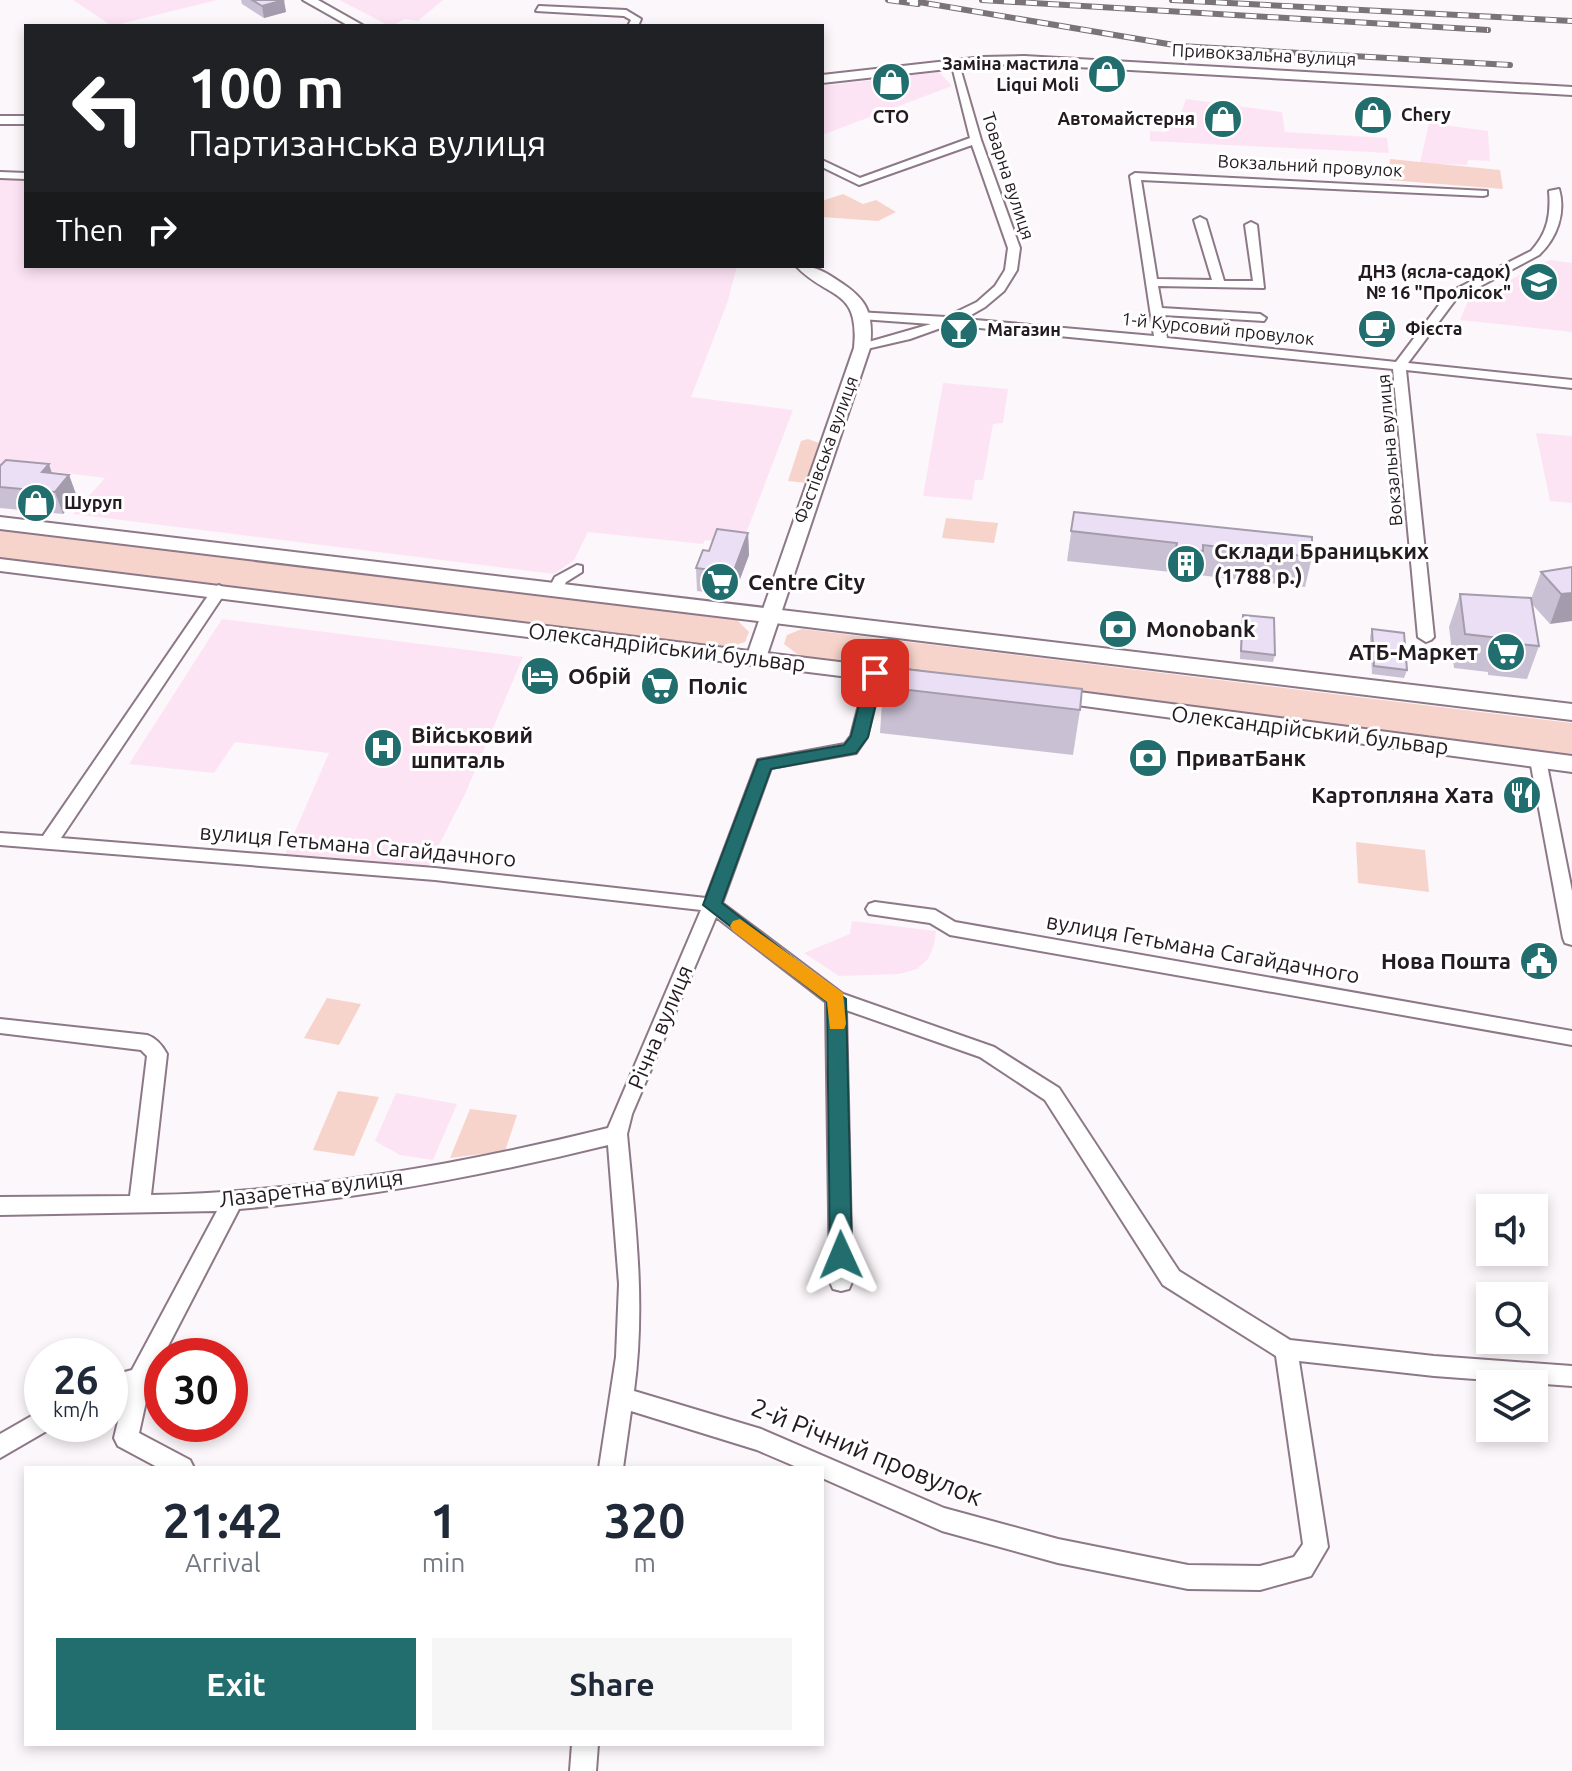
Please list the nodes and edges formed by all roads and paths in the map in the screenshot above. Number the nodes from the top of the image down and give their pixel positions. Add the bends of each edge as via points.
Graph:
1 (309, 0) edge
2 (539, 9) dead end
3 (354, 24) edge
4 (634, 24) edge
5 (954, 64) junction
6 (824, 79) edge
7 (1572, 91) edge
8 (0, 120) edge
9 (24, 120) edge
10 (976, 140) junction
11 (824, 164) edge
12 (0, 175) edge
13 (24, 176) edge
14 (1555, 191) dead end
15 (1483, 193) dead end
16 (1200, 220) dead end
17 (1251, 225) dead end
18 (807, 268) edge
19 (1153, 282) junction
20 (1219, 284) junction
21 (1158, 311) junction
22 (861, 315) junction
23 (1260, 318) dead end
24 (955, 321) junction
25 (1161, 341) junction
26 (862, 348) junction
27 (1399, 366) junction
28 (1572, 384) edge
29 (0, 523) edge
30 (0, 565) edge
31 (577, 569) dead end
32 (219, 590) junction
33 (555, 592) junction
34 (768, 617) junction
35 (1426, 637) dead end
36 (756, 658) junction
37 (875, 673) junction
38 (938, 681) edge
39 (1032, 693) edge
40 (1572, 712) edge
41 (1538, 760) junction
42 (1572, 764) edge
43 (0, 839) edge
44 (48, 843) junction
45 (712, 905) junction
46 (875, 909) dead end
47 (1572, 938) edge
48 (836, 999) junction
49 (0, 1026) edge
50 (1572, 1038) edge
51 (617, 1134) junction
52 (233, 1200) junction
53 (140, 1203) junction
54 (0, 1206) edge
55 (841, 1282) dead end
56 (1286, 1350) junction
57 (1572, 1376) edge
58 (140, 1378) junction
59 (128, 1381) edge
60 (623, 1398) junction
61 (24, 1432) edge
62 (0, 1447) edge
63 (178, 1466) edge
64 (611, 1466) edge
65 (821, 1466) edge
66 (824, 1467) edge
67 (585, 1746) edge
68 (583, 1771) edge

1 - 3 street
2 - 4 street via 626,13 636,19
5 - 6 street, Привокзальна вулиця
5 - 7 street, Привокзальна вулиця via 1024,60
5 - 10 street, Товарна вулиця
8 - 9 street
10 - 11 street via 859,182
10 - 24 street, Товарна вулиця via 1015,261 1004,282
12 - 13 street
14 - 27 street, Вокзальна вулиця via 1555,219 1546,243 1452,296
15 - 19 street, Вокзальний провулок via 1135,176
16 - 20 street
17 - 20 street via 1260,285
18 - 22 street via 854,298
19 - 20 street
19 - 21 street
21 - 23 street
21 - 25 street
22 - 24 street, 1-й Курсовий провулок
22 - 26 street, Фастівська вулиця
24 - 25 street, 1-й Курсовий провулок
24 - 26 street, Товарна вулиця
25 - 27 street, 1-й Курсовий провулок
26 - 34 street, Фастівська вулиця
27 - 28 street, 1-й Курсовий провулок
27 - 35 street, Вокзальна вулиця
29 - 33 main road, Олександрійський бульвар
30 - 32 main road, Олександрійський бульвар
31 - 33 street via 560,580
32 - 36 main road, Олександрійський бульвар
32 - 44 street
33 - 34 main road, Олександрійський бульвар
34 - 36 street, Фастівська вулиця
34 - 40 main road, Олександрійський бульвар
36 - 37 main road, Олександрійський бульвар
37 - 38 main road, Олександрійський бульвар
37 - 45 street, Річна вулиця via 859,737 850,749 764,764
39 - 41 main road, Олександрійський бульвар
41 - 42 main road, Олександрійський бульвар
41 - 47 street
43 - 44 street, вулиця Гетьмана Сагайдачного
44 - 45 street, вулиця Гетьмана Сагайдачного via 435,874
45 - 48 street
45 - 51 street, Річна вулиця
46 - 50 street, вулиця Гетьмана Сагайдачного via 935,917 950,928
48 - 55 street
48 - 56 street via 987,1052 1052,1094 1171,1278
49 - 53 street via 147,1043 157,1054
51 - 52 street, Лазаретна вулиця via 366,1184
51 - 60 street, Річна вулиця via 630,1284
52 - 53 street, Лазаретна вулиця
52 - 58 street
53 - 54 street, Лазаретна вулиця
56 - 57 street
56 - 66 street, 2-й Річний провулок via 1316,1547 1302,1567 1260,1578 1188,1577 1058,1551 942,1519
58 - 59 street
58 - 63 street via 126,1438
60 - 64 street, Річна вулиця
60 - 65 street, 2-й Річний провулок via 761,1440
61 - 62 street
67 - 68 street

